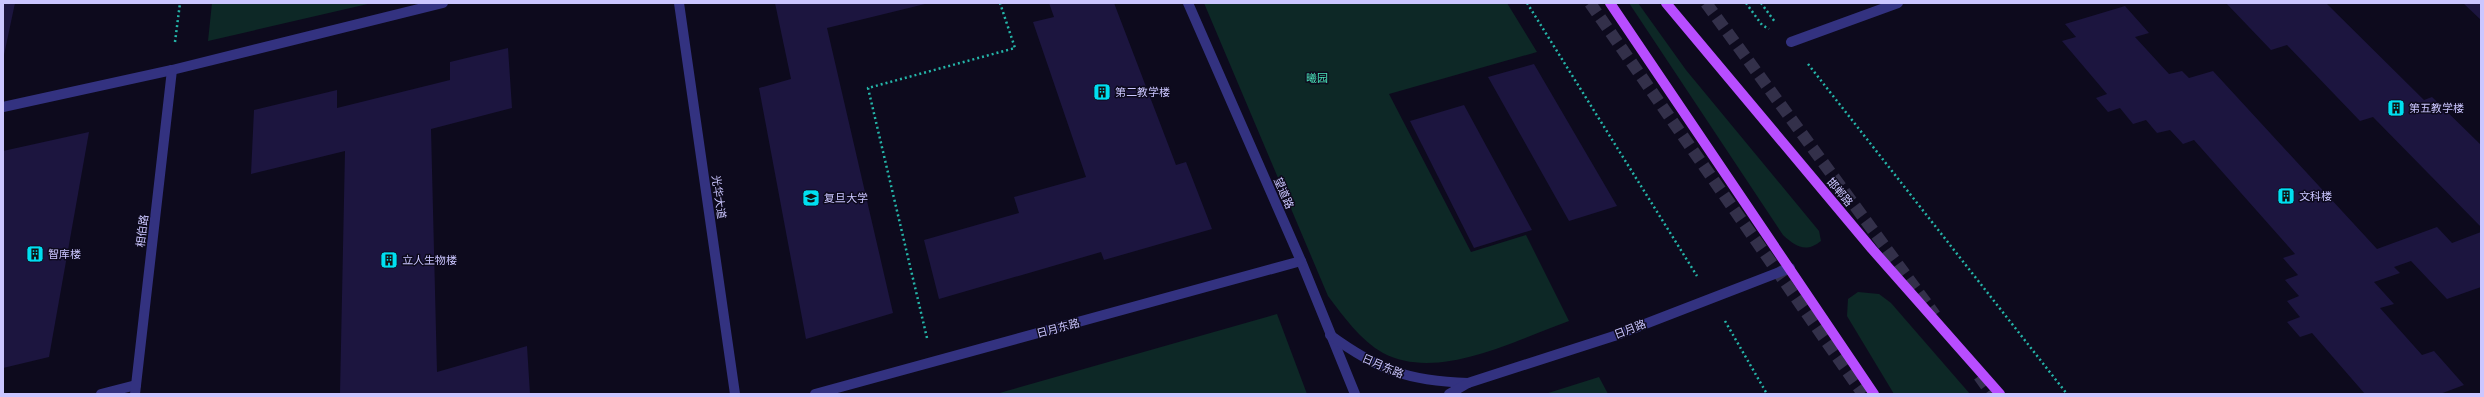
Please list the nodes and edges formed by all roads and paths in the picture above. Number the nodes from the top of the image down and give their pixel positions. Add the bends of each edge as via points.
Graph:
1 (180, 3) edge
2 (443, 3) edge
3 (679, 3) edge
4 (1000, 3) edge
5 (1188, 3) edge
6 (1527, 3) edge
7 (1610, 3) edge
8 (1666, 3) edge
9 (1746, 3) edge
10 (1761, 3) edge
11 (1898, 3) edge
12 (1791, 42) junction
13 (172, 70) junction
14 (3, 107) edge
15 (1301, 261) junction
16 (1790, 268) junction
17 (1711, 298) junction
18 (1329, 334) junction
19 (932, 362) junction
20 (1468, 383) junction
21 (136, 389) edge
22 (101, 394) edge
23 (735, 394) edge
24 (815, 394) edge
25 (1354, 394) edge
26 (1449, 394) edge
27 (1767, 394) edge
28 (1874, 394) edge
29 (2000, 394) edge
30 (2067, 394) edge

1 - 13 path
2 - 13 street
3 - 23 street, 光华大道
4 - 19 path via 1015,48 868,88
5 - 15 street, 望道路
6 - 17 path
7 - 16 main road
8 - 29 main road, 邯郸路 via 1872,249
9 - 12 path via 1762,25
10 - 12 path
11 - 12 street
12 - 30 path
13 - 14 street
13 - 21 street, 相伯路
15 - 18 street, 望道路
15 - 19 street, 日月东路
16 - 17 street, 日月路
16 - 28 main road
17 - 20 street, 日月路 via 1614,336
17 - 27 path
18 - 20 street, 日月东路 via 1360,358 1396,374 1430,382
18 - 25 street, 望道路
19 - 24 street, 日月东路
20 - 26 street
21 - 22 street

